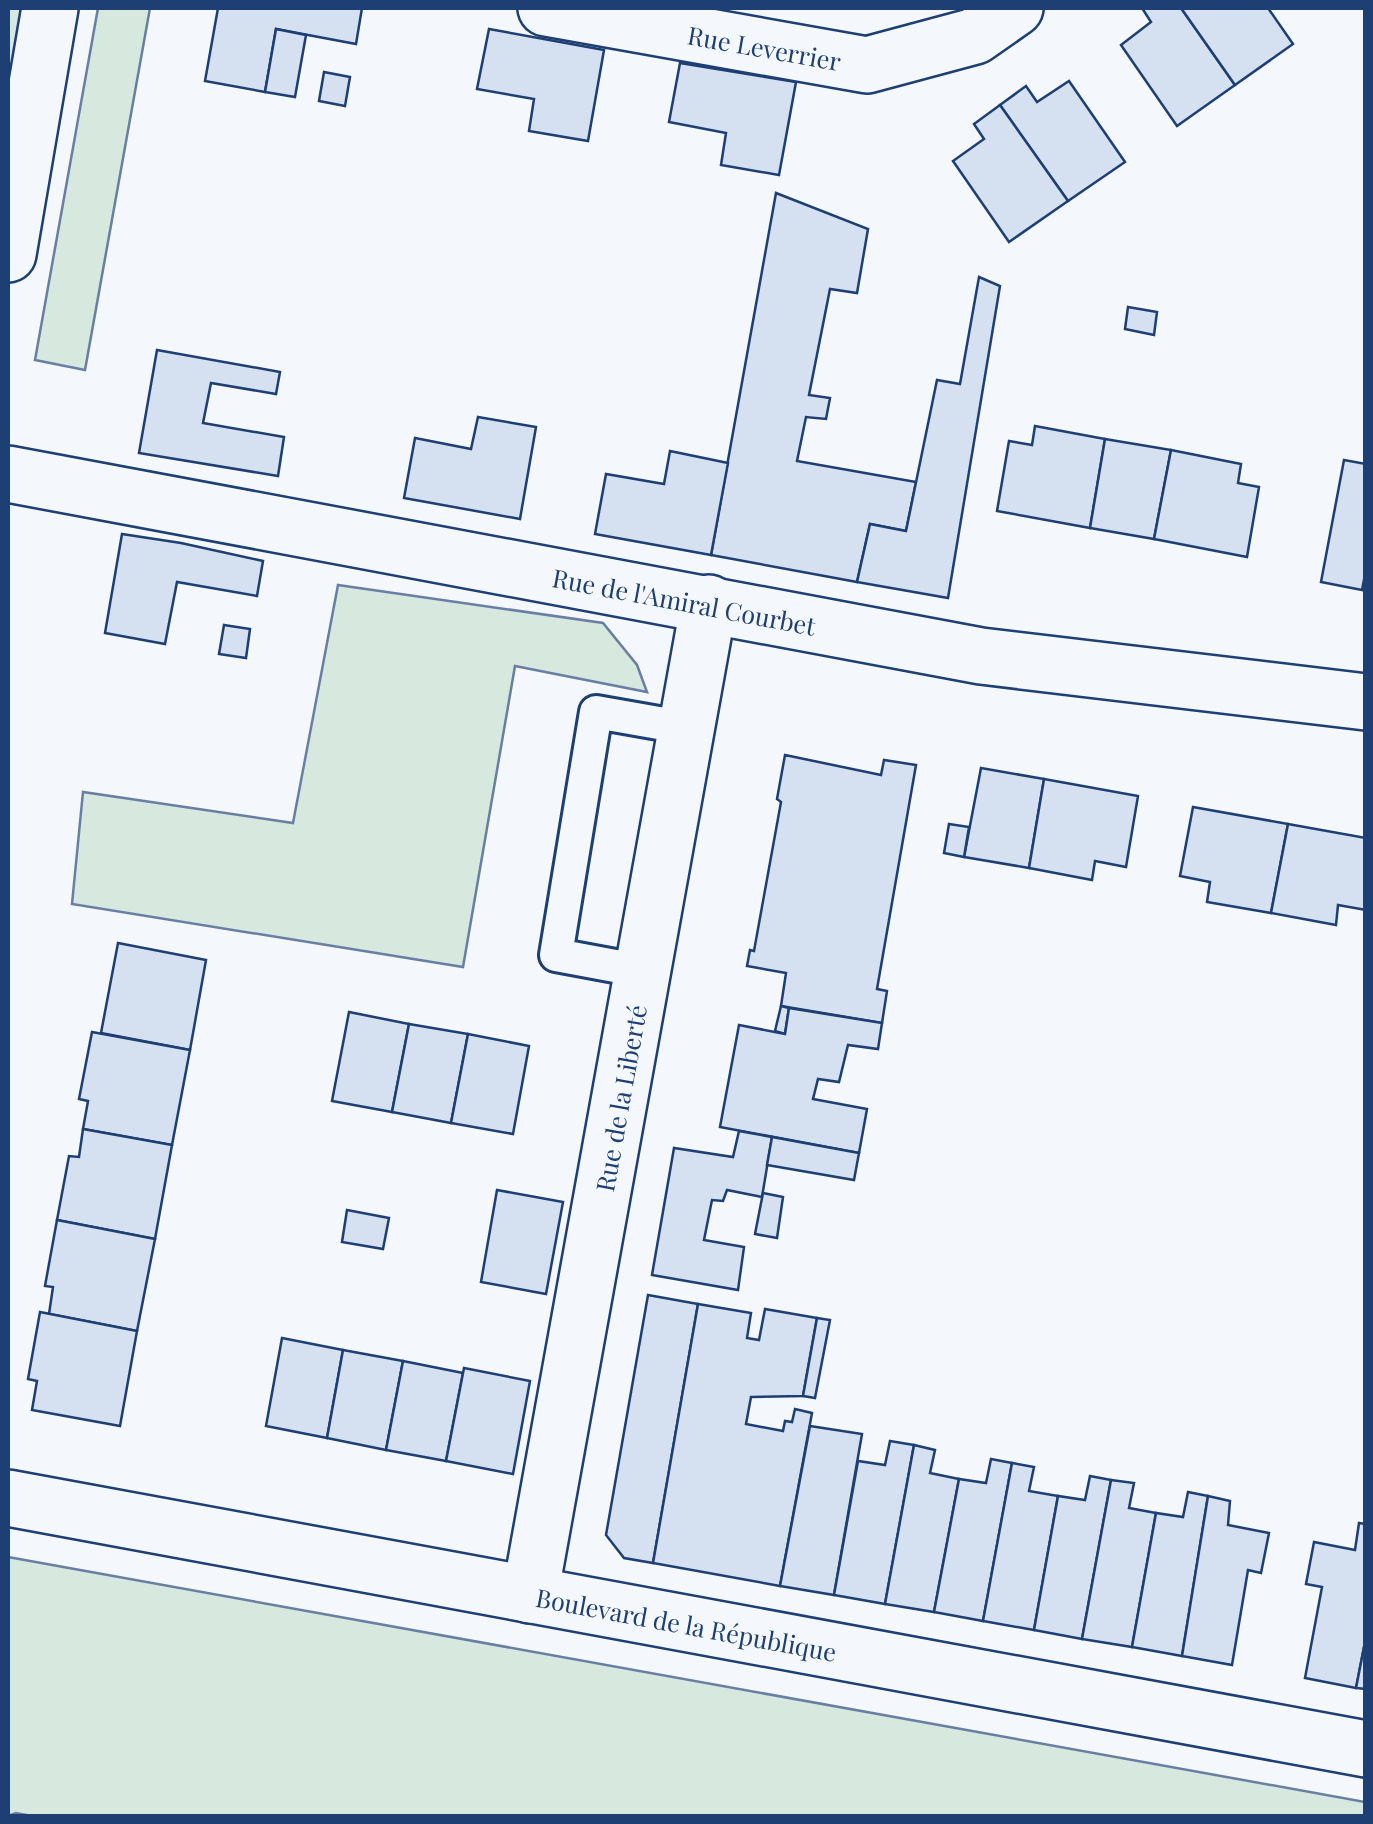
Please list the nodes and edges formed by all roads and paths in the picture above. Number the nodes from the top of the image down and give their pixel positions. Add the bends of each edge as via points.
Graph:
1 (50, 8) edge
2 (546, 8) edge
3 (1016, 8) edge
4 (8, 254) edge
5 (8, 474) edge
6 (708, 603) junction
7 (1366, 702) edge
8 (687, 728) junction
9 (642, 971) junction
10 (8, 1498) edge
11 (530, 1594) junction
12 (1366, 1750) edge

1 - 4 street
2 - 3 street, Rue Leverrier via 867,65 975,36
5 - 6 street, Rue de l'Amiral Courbet
6 - 7 street, Rue de l'Amiral Courbet via 981,656
6 - 8 street, Rue de la Liberté
8 - 9 street, Rue de la Liberté
8 - 9 lane via 596,712 556,955
9 - 11 street, Rue de la Liberté
10 - 11 street, Boulevard de la République
11 - 12 street, Boulevard de la République

